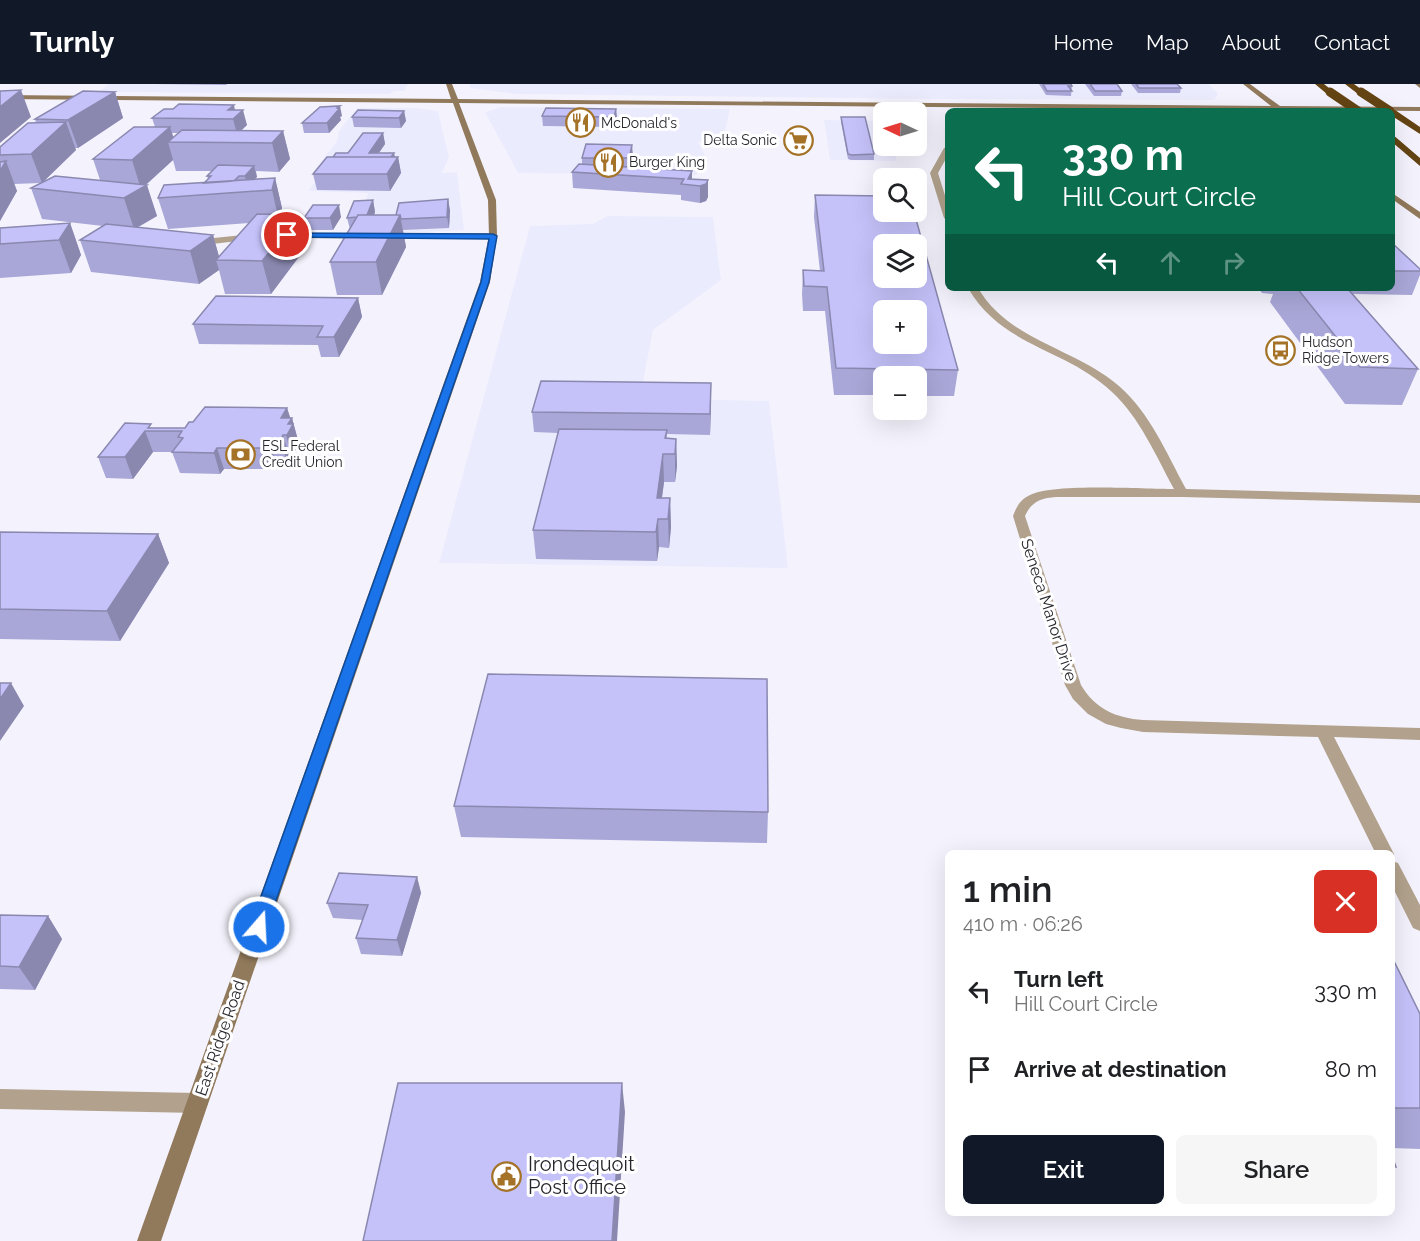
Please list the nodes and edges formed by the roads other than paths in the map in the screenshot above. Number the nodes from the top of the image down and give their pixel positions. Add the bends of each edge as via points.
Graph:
1 (449, 84) edge
2 (1246, 84) edge
3 (1318, 84) edge
4 (1349, 84) edge
5 (0, 97) edge
6 (91, 98) junction
7 (456, 101) junction
8 (973, 108) edge
9 (1279, 108) edge
10 (1354, 108) edge
11 (1385, 108) edge
12 (75, 109) edge
13 (1395, 109) edge
14 (1420, 109) edge
15 (1395, 115) edge
16 (1420, 130) edge
17 (1395, 138) edge
18 (1395, 139) edge
19 (945, 153) edge
20 (1420, 153) edge
21 (1420, 164) edge
22 (1395, 197) edge
23 (945, 208) edge
24 (1420, 216) edge
25 (493, 236) junction
26 (187, 243) edge
27 (974, 291) edge
28 (1182, 493) junction
29 (1420, 499) edge
30 (1323, 731) junction
31 (1420, 734) edge
32 (1383, 850) edge
33 (1395, 874) edge
34 (1420, 923) edge
35 (0, 1100) edge
36 (197, 1103) junction
37 (149, 1241) edge

1 - 7 main road, East Ridge Road
2 - 9 main road
3 - 10 highway, bridge
4 - 11 highway, bridge
5 - 6 main road
6 - 7 main road
6 - 12 street
7 - 8 main road
7 - 25 main road, East Ridge Road via 490,194
13 - 14 main road
15 - 16 highway
17 - 20 highway
18 - 21 highway
19 - 23 street via 934,173
22 - 24 main road
25 - 26 street via 266,235
25 - 36 main road, East Ridge Road via 485,282
27 - 28 street via 992,317 1082,365 1114,387 1138,415
28 - 29 street, Seneca Manor Drive
28 - 30 street, Seneca Manor Drive via 1045,494 1023,506 1019,516 1078,696 1094,712 1127,725
30 - 31 street, Seneca Manor Drive
30 - 32 street
33 - 34 street
35 - 36 street
36 - 37 main road, East Ridge Road

